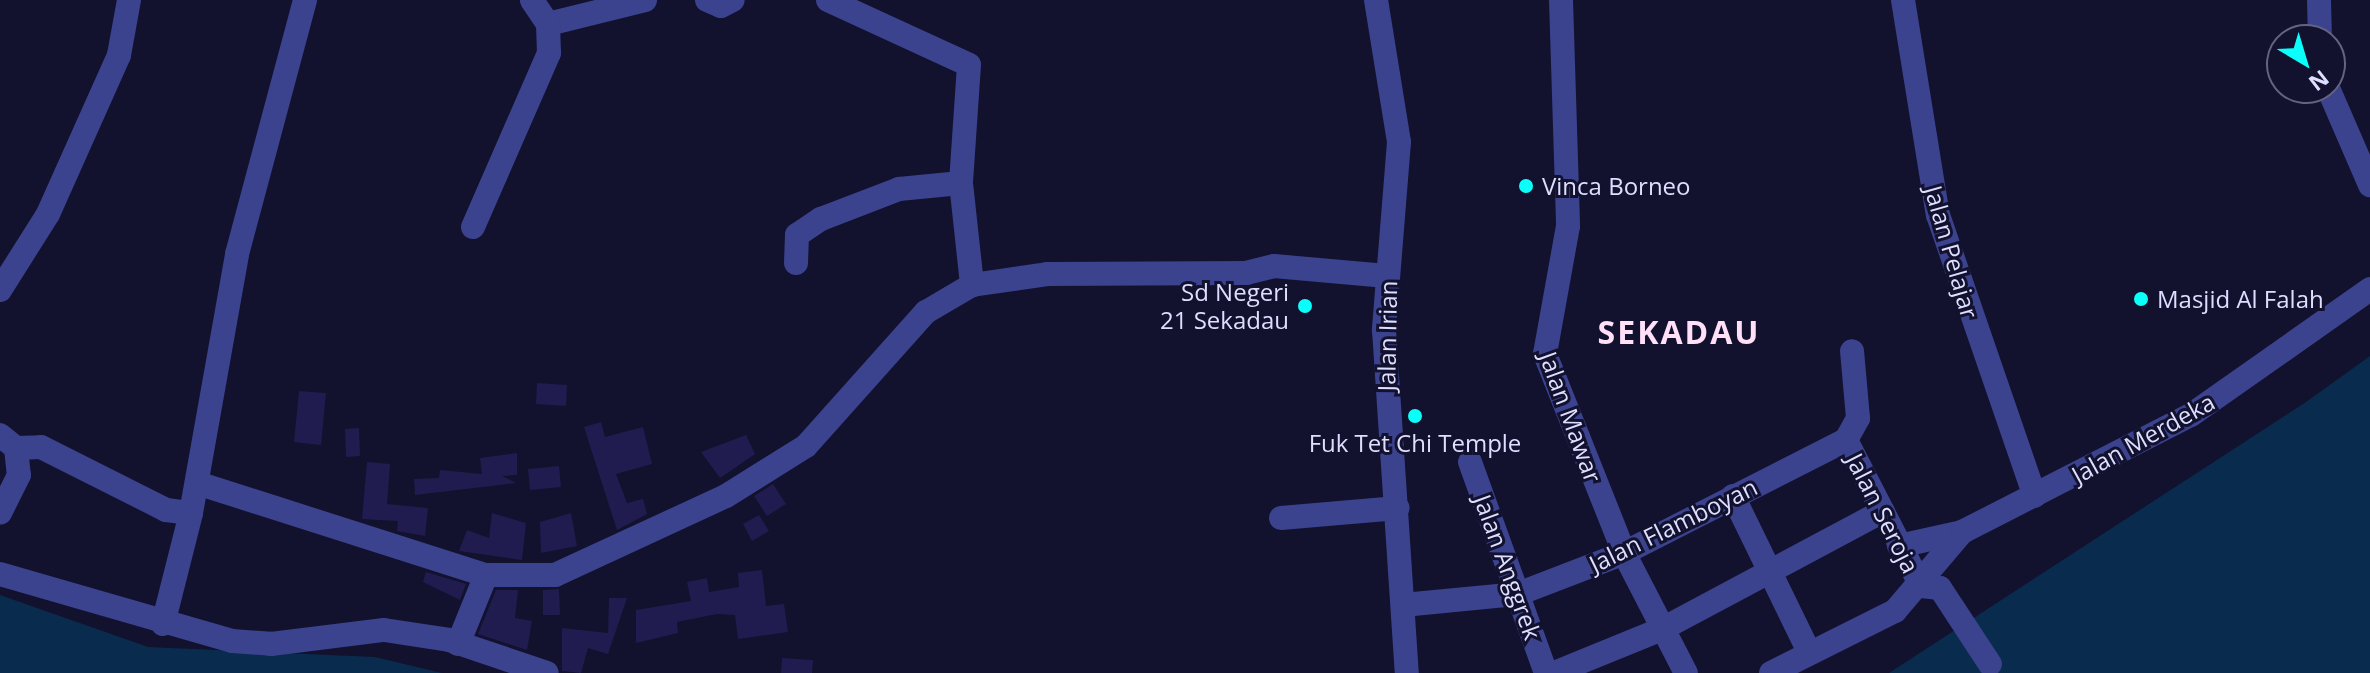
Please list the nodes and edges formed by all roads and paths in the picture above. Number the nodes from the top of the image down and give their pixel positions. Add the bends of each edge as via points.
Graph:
1 (129, 0) edge
2 (305, 0) edge
3 (532, 0) edge
4 (645, 0) edge
5 (707, 0) edge
6 (733, 0) edge
7 (828, 0) edge
8 (1376, 0) edge
9 (1561, 0) edge
10 (1903, 0) edge
11 (2319, 0) edge
12 (548, 24) junction
13 (2320, 24) edge
14 (2335, 104) edge
15 (961, 183) junction
16 (2370, 185) edge
17 (473, 227) dead end
18 (796, 263) dead end
19 (1387, 276) junction
20 (972, 285) junction
21 (2370, 289) edge
22 (0, 290) edge
23 (1852, 351) dead end
24 (1846, 440) junction
25 (8, 441) edge
26 (1470, 462) dead end
27 (197, 483) junction
28 (1733, 496) junction
29 (2035, 496) junction
30 (1398, 508) junction
31 (1883, 511) junction
32 (0, 513) edge
33 (191, 513) junction
34 (1281, 518) dead end
35 (1962, 532) junction
36 (1899, 546) junction
37 (1624, 553) junction
38 (1766, 571) junction
39 (0, 574) edge
40 (486, 575) junction
41 (1921, 586) junction
42 (1518, 594) junction
43 (1403, 605) junction
44 (163, 624) junction
45 (1664, 628) junction
46 (458, 644) junction
47 (1809, 652) junction
48 (1990, 664) dead end
49 (547, 673) edge
50 (1407, 673) edge
51 (1546, 673) edge
52 (1554, 673) edge
53 (1686, 673) edge
54 (1771, 673) edge

1 - 22 street via 119,55 48,214
2 - 27 street via 237,254
3 - 12 street
4 - 12 street
5 - 6 street via 721,6
7 - 15 street via 969,65
8 - 19 street, Jalan Irian via 1399,142
9 - 37 street, Jalan Mawar via 1568,226 1543,341
10 - 29 street, Jalan Pelajar via 1938,215
11 - 13 street
12 - 17 street via 545,65
14 - 16 street
15 - 18 street via 899,189 821,219 797,235
15 - 20 street
19 - 20 street via 1274,266 1246,273 1047,274
19 - 30 street, Jalan Irian via 1385,396
20 - 40 street via 926,312 829,428 765,473 555,575
21 - 29 street, Jalan Merdeka via 2191,415
23 - 24 street via 1859,410
24 - 28 street, Jalan Flamboyan
24 - 31 street, Jalan Seroja
25 - 32 street via 16,489
25 - 33 street via 41,447 166,510
26 - 42 street, Jalan Anggrek
27 - 33 street
27 - 40 street
28 - 37 street, Jalan Flamboyan
28 - 38 street
29 - 35 street, Jalan Merdeka
30 - 34 street
30 - 43 street, Jalan Irian
31 - 36 street, Jalan Seroja
31 - 38 street
33 - 44 street
35 - 36 street
35 - 41 street, Jalan Merdeka
36 - 41 street, Jalan Seroja
37 - 42 street, Jalan Flamboyan
37 - 45 street, Jalan Mawar
38 - 45 street
38 - 47 street
39 - 44 street
40 - 46 street
41 - 47 street, Jalan Merdeka via 1895,611
41 - 48 street via 1940,588
42 - 43 street, Jalan Flamboyan
42 - 51 street, Jalan Anggrek
43 - 50 street, Jalan Irian
44 - 46 street via 257,644 384,630
45 - 52 street
45 - 53 street, Jalan Mawar
46 - 49 street
47 - 54 street, Jalan Merdeka

